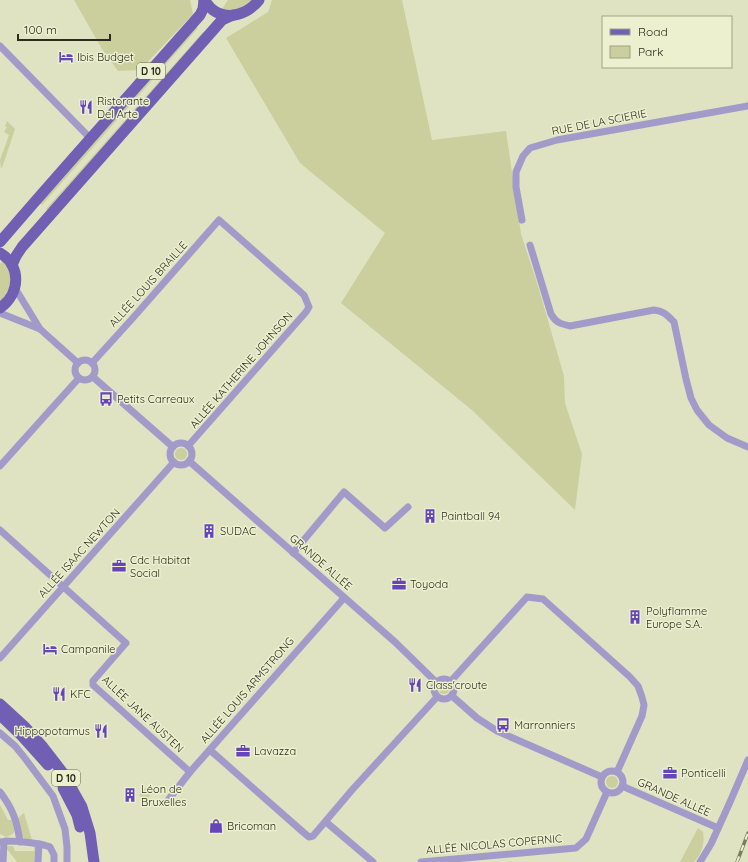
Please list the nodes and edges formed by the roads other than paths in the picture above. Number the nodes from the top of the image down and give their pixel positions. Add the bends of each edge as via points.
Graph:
1 (204, 0) edge
2 (259, 0) edge
3 (233, 16) junction
4 (0, 46) edge
5 (748, 106) edge
6 (90, 138) junction
7 (522, 220) dead end
8 (0, 242) edge
9 (530, 245) dead end
10 (0, 253) edge
11 (12, 265) junction
12 (15, 288) junction
13 (309, 307) joint
14 (0, 308) edge
15 (0, 313) edge
16 (40, 329) junction
17 (92, 362) junction
18 (78, 363) junction
19 (93, 377) junction
20 (79, 378) junction
21 (188, 446) junction
22 (173, 447) junction
23 (748, 447) edge
24 (189, 461) junction
25 (174, 462) junction
26 (0, 466) edge
27 (408, 507) dead end
28 (0, 530) edge
29 (293, 553) junction
30 (64, 587) junction
31 (344, 598) junction
32 (0, 658) edge
33 (451, 681) junction
34 (436, 682) junction
35 (452, 696) junction
36 (437, 697) junction
37 (0, 704) edge
38 (0, 715) edge
39 (0, 733) edge
40 (210, 750) junction
41 (748, 760) edge
42 (190, 772) junction
43 (617, 772) junction
44 (602, 777) junction
45 (622, 786) junction
46 (0, 792) edge
47 (607, 792) junction
48 (169, 799) dead end
49 (326, 822) junction
50 (718, 828) junction
51 (2, 842) edge
52 (20, 842) junction
53 (39, 844) junction
54 (3, 862) edge
55 (38, 862) edge
56 (54, 862) edge
57 (67, 862) edge
58 (86, 862) edge
59 (94, 862) edge
60 (373, 862) edge
61 (421, 862) edge
62 (700, 862) edge

1 - 3 main road via 216,12
1 - 6 main road, D 10 via 200,15
2 - 3 main road via 249,10
3 - 11 main road, D 10 via 222,20 22,247
4 - 6 street
5 - 7 street, RUE DE LA SCIERIE via 557,140 530,148 523,156 516,172
6 - 8 main road, D 10
9 - 23 street via 554,320 570,326 654,310 668,315 674,322 686,379 696,410 709,425 726,438
10 - 11 main road
11 - 12 main road
12 - 14 main road via 11,298
12 - 16 street
13 - 17 street, ALLÉE LOUIS BRAILLE via 304,295 219,220
13 - 21 street, ALLÉE KATHERINE JOHNSON
15 - 16 street
16 - 18 street
17 - 18 street via 85,360
17 - 19 street via 96,370
18 - 20 street via 75,371
19 - 20 street via 86,380
19 - 22 street
20 - 26 street
21 - 22 street via 181,443
21 - 24 street via 192,453
22 - 25 street via 171,455
24 - 25 street via 182,465
24 - 29 street, GRANDE ALLÉE
25 - 30 street, ALLÉE ISAAC NEWTON
27 - 29 street via 385,528 344,492
28 - 30 street
29 - 31 street, GRANDE ALLÉE
30 - 32 street, ALLÉE ISAAC NEWTON
30 - 42 street, ALLÉE JANE AUSTEN via 126,643 93,681 93,685
31 - 34 street, GRANDE ALLÉE
31 - 40 street, ALLÉE LOUIS ARMSTRONG
33 - 34 street via 444,678
33 - 35 street via 455,688
33 - 43 street via 527,597 543,599 638,686 644,705 642,716
34 - 36 street via 434,689
35 - 36 street via 445,699
35 - 44 street via 496,731
36 - 49 street
37 - 59 main road, D 10 via 24,726 63,773 82,807 90,833
38 - 58 main road, D 10 via 46,762 63,787 77,815
39 - 57 street via 15,746 53,796 65,829
40 - 42 street, ALLÉE LOUIS ARMSTRONG
40 - 49 street via 307,836 312,836
41 - 50 street
42 - 48 street, ALLÉE LOUIS ARMSTRONG
43 - 44 street via 608,771
43 - 45 street, GRANDE ALLÉE via 622,778
44 - 47 street via 602,785
45 - 47 street, GRANDE ALLÉE via 616,792
45 - 50 street, GRANDE ALLÉE
46 - 52 street via 12,809
47 - 61 street, ALLÉE NICOLAS COPERNIC via 586,839 576,848
49 - 60 street
50 - 62 street
51 - 52 street
51 - 54 street
52 - 53 street
53 - 55 street
53 - 56 street via 50,847

